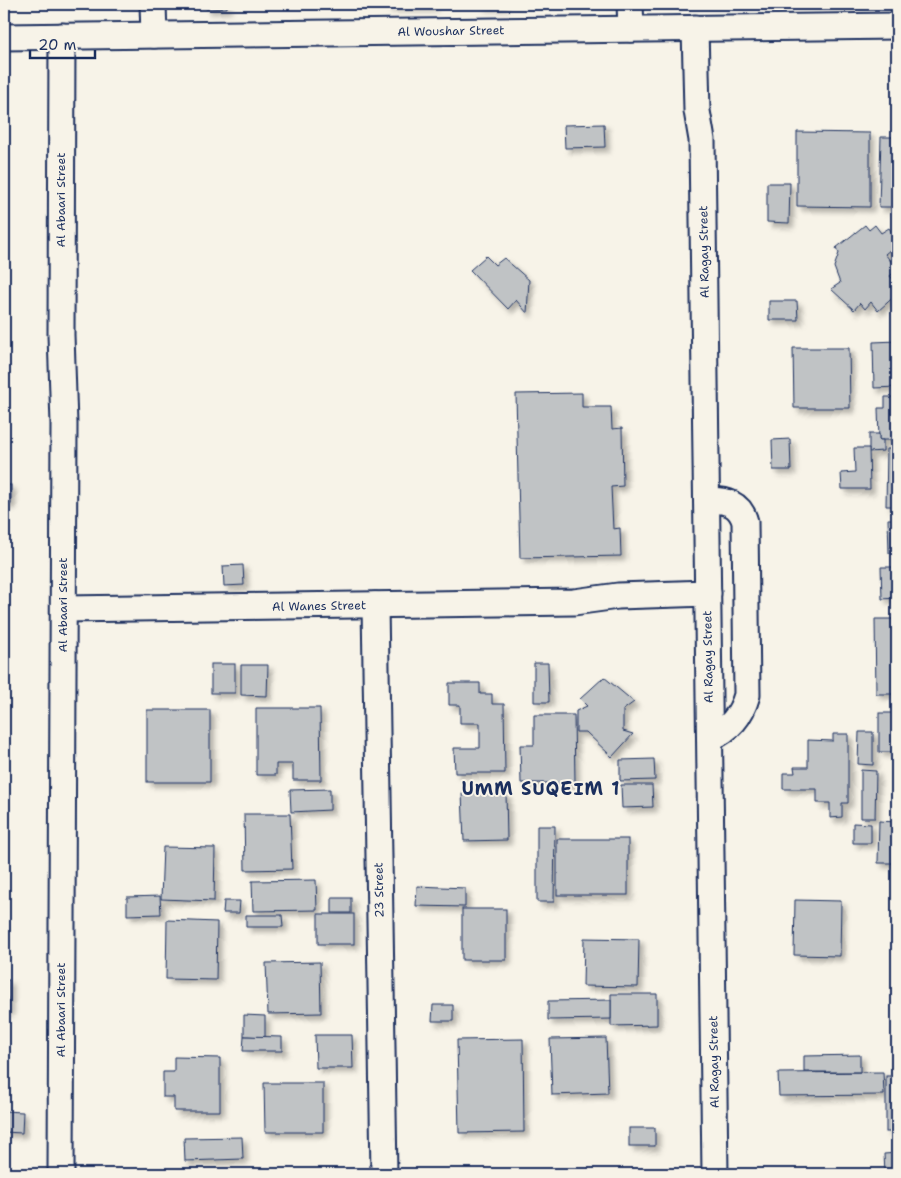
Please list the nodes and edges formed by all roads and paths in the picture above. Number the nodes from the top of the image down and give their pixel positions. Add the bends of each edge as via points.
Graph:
1 (153, 4) edge
2 (630, 4) edge
3 (897, 26) edge
4 (703, 28) junction
5 (631, 29) junction
6 (154, 35) junction
7 (62, 36) junction
8 (4, 37) edge
9 (707, 501) junction
10 (708, 601) junction
11 (375, 605) junction
12 (64, 609) junction
13 (710, 738) junction
14 (61, 1174) edge
15 (384, 1174) edge
16 (715, 1174) edge

1 - 6 street
2 - 5 street
3 - 4 street, Al Woushar Street
4 - 5 street, Al Woushar Street
4 - 9 street, Al Ragay Street via 707,111 702,140
5 - 6 street, Al Woushar Street
6 - 7 street, Al Woushar Street
7 - 8 street, Al Woushar Street
7 - 12 street, Al Abaari Street
9 - 10 street, Al Ragay Street
9 - 13 street via 727,501 741,511 745,522 746,551 747,694 744,706 730,726
10 - 11 street, Al Wanes Street via 603,607 574,602
10 - 13 street, Al Ragay Street
11 - 12 street, Al Wanes Street
11 - 15 street, 23 Street
12 - 14 street, Al Abaari Street
13 - 16 street, Al Ragay Street

